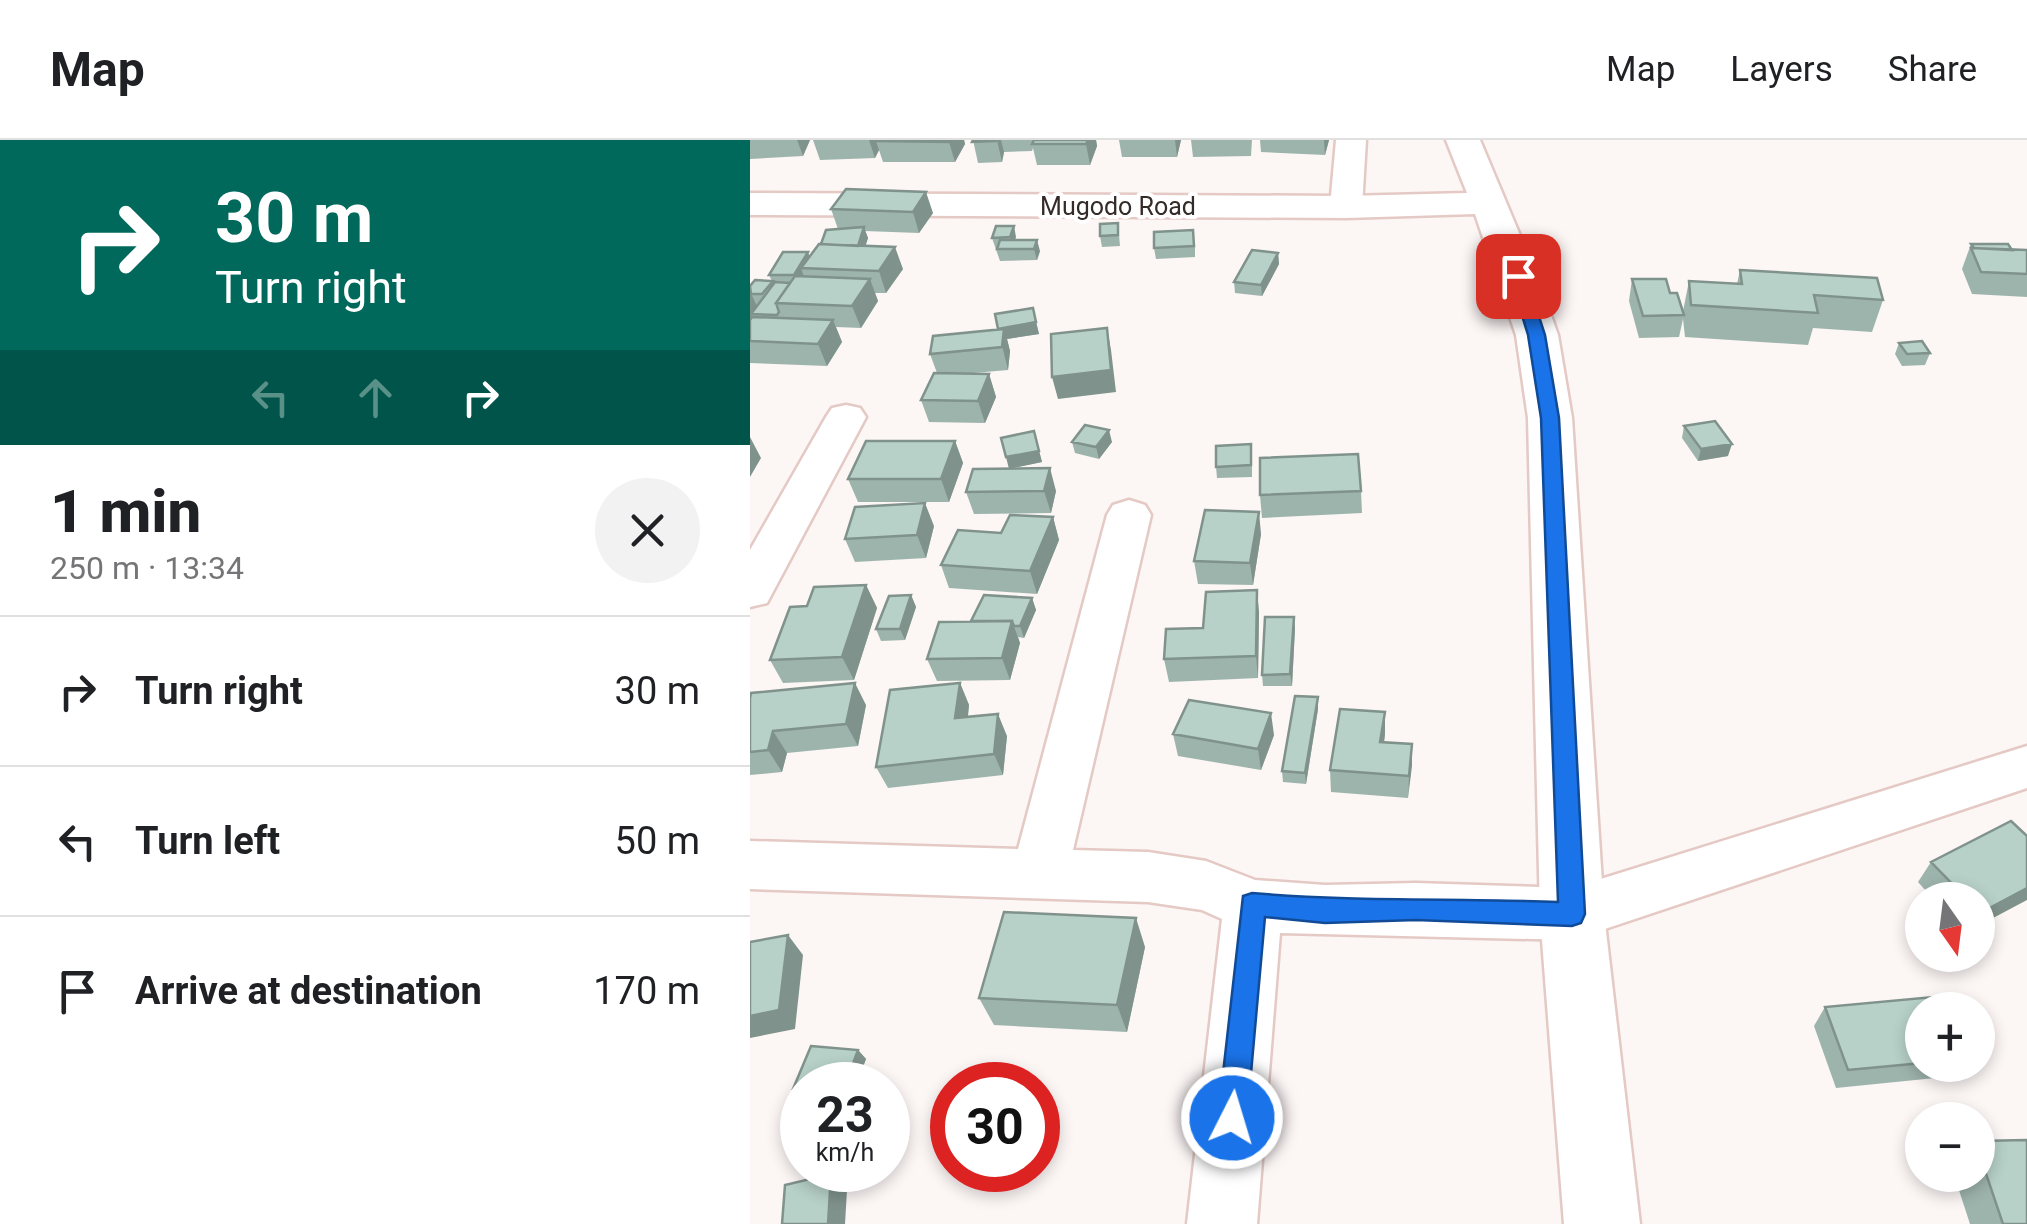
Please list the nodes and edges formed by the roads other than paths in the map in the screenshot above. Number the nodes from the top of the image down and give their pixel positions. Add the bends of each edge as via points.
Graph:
1 (1351, 140) edge
2 (1463, 140) edge
3 (1486, 203) junction
4 (750, 204) edge
5 (1346, 208) junction
6 (846, 417) dead end
7 (1129, 515) dead end
8 (750, 591) edge
9 (2027, 767) edge
10 (750, 866) edge
11 (1040, 872) junction
12 (1252, 904) junction
13 (1572, 914) junction
14 (1222, 1224) edge
15 (1602, 1224) edge

1 - 5 street
2 - 3 street
3 - 5 street, Mugodo Road
3 - 13 street via 1537,335 1550,418
4 - 5 street, Mugodo Road
6 - 8 street
7 - 11 street
9 - 13 street
10 - 11 street
11 - 12 street via 1148,877 1206,886
12 - 13 street
12 - 14 street
13 - 15 street

